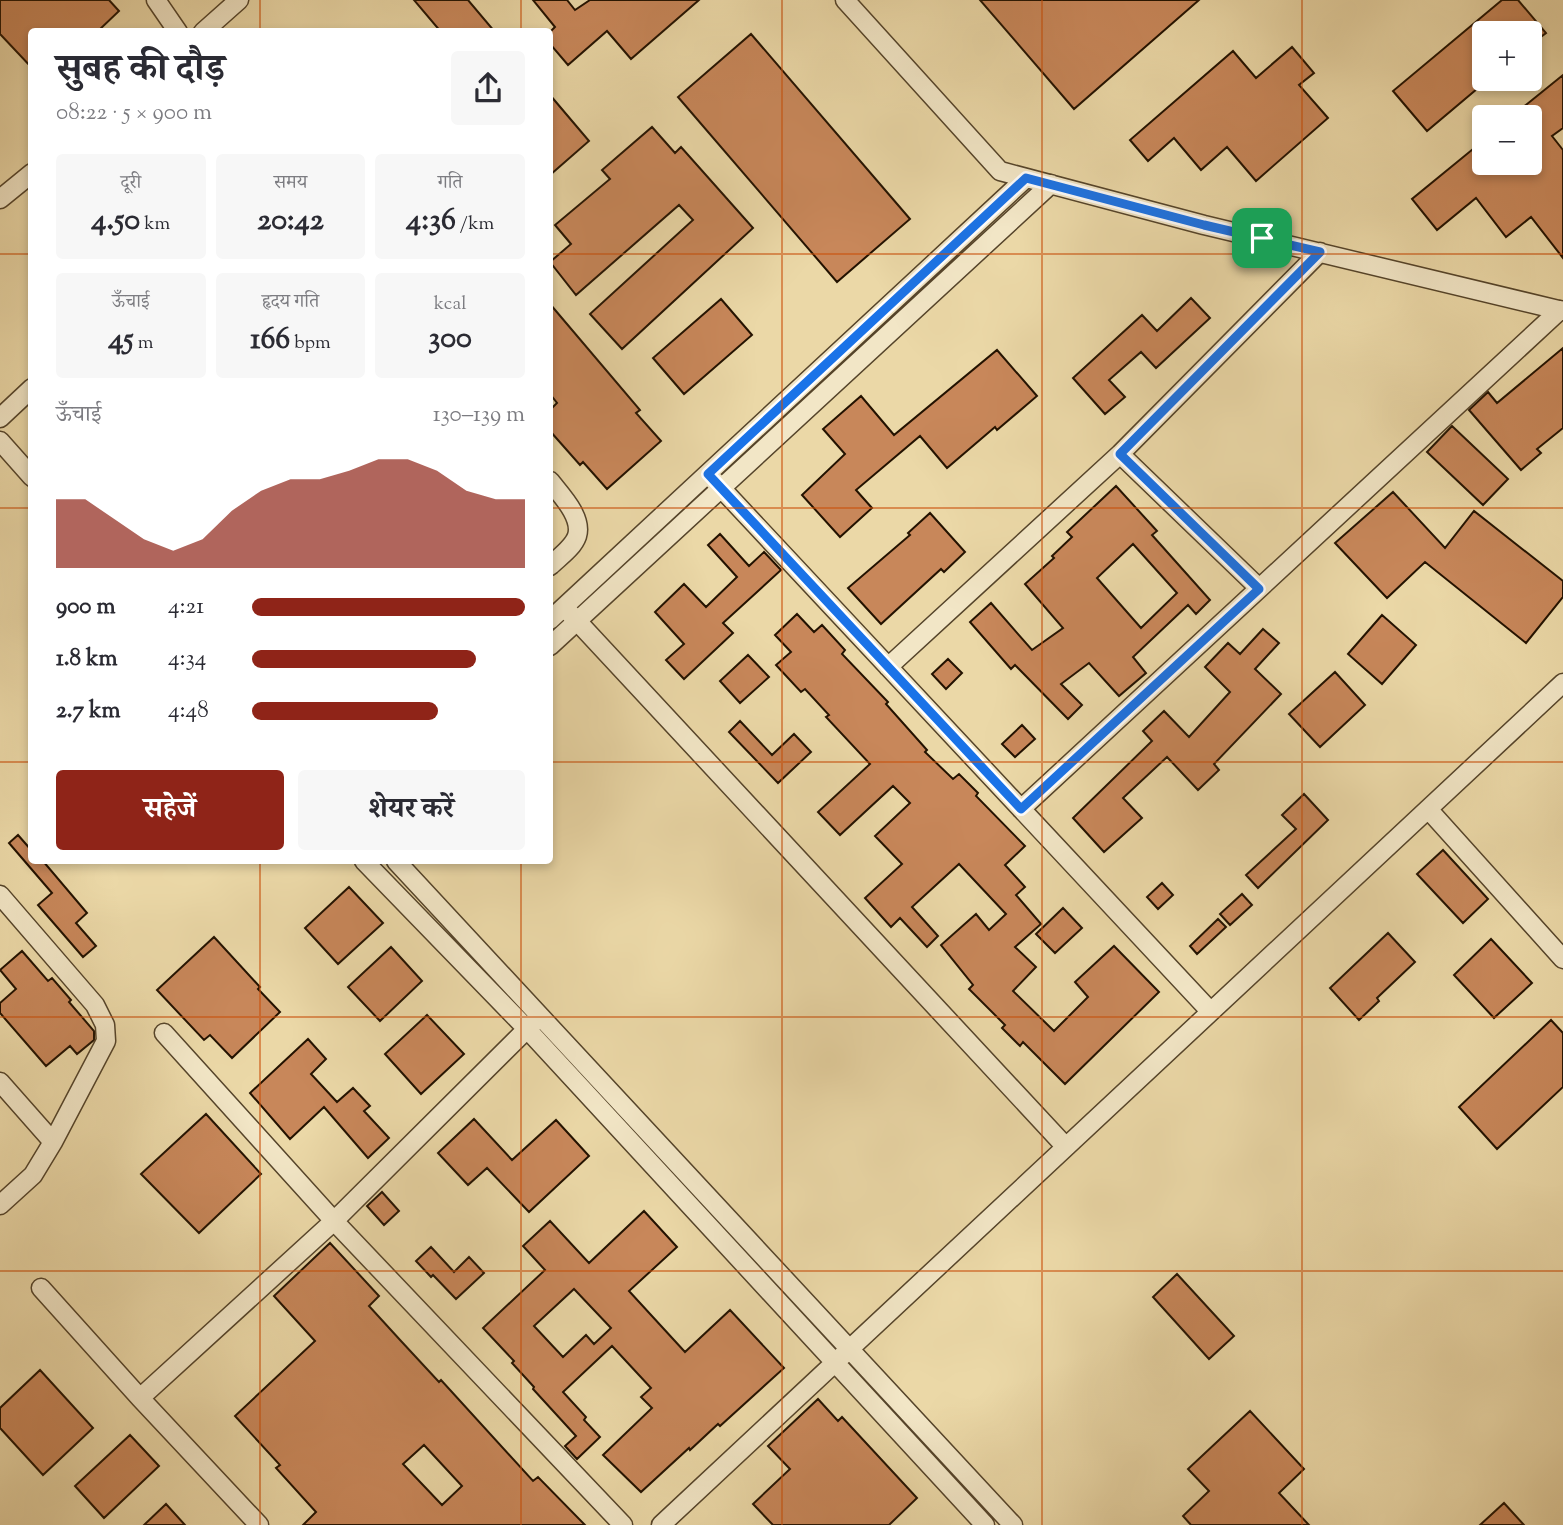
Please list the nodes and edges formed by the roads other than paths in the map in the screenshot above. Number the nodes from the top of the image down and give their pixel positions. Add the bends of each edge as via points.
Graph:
1 (156, 0) edge
2 (239, 0) edge
3 (845, 0) edge
4 (175, 28) edge
5 (208, 28) edge
6 (28, 176) edge
7 (1026, 178) junction
8 (1051, 184) junction
9 (0, 199) edge
10 (1320, 252) junction
11 (1561, 311) edge
12 (28, 392) edge
13 (0, 418) edge
14 (0, 442) edge
15 (1120, 454) junction
16 (28, 473) edge
17 (708, 474) junction
18 (553, 485) edge
19 (721, 488) junction
20 (553, 563) edge
21 (1259, 589) junction
22 (564, 607) junction
23 (553, 617) edge
24 (576, 621) junction
25 (553, 643) edge
26 (888, 667) junction
27 (1563, 683) edge
28 (1021, 809) junction
29 (1428, 809) junction
30 (366, 864) edge
31 (399, 864) edge
32 (0, 895) edge
33 (1563, 959) edge
34 (1210, 1012) junction
35 (540, 1016) junction
36 (527, 1029) junction
37 (164, 1033) dead end
38 (0, 1082) edge
39 (53, 1142) junction
40 (1065, 1146) junction
41 (0, 1205) edge
42 (334, 1221) junction
43 (41, 1288) dead end
44 (848, 1348) junction
45 (833, 1362) junction
46 (139, 1398) junction
47 (259, 1525) edge
48 (623, 1525) edge
49 (661, 1525) edge
50 (985, 1525) edge
51 (1013, 1525) edge

1 - 4 street
2 - 5 street
3 - 7 street via 1000,171
6 - 9 street
7 - 8 street
7 - 17 street
8 - 10 street
8 - 19 street
10 - 11 street
10 - 15 street
11 - 21 street
12 - 13 street
14 - 16 street
15 - 21 street
15 - 26 street
17 - 19 street
17 - 22 street
18 - 20 street via 569,506 577,536
19 - 24 street
19 - 26 street
21 - 28 street
22 - 23 street
22 - 24 street
24 - 25 street
24 - 40 street
26 - 28 street
27 - 29 street
28 - 34 street
29 - 33 street
29 - 34 street
30 - 36 street
31 - 35 street
32 - 39 street via 95,1004 105,1026 106,1041
34 - 40 street
35 - 36 street
35 - 44 street
36 - 42 street
36 - 45 street
37 - 42 street
38 - 39 street
39 - 41 street via 33,1175
40 - 44 street
42 - 46 street
42 - 48 street
43 - 46 street
44 - 45 street
44 - 51 street
45 - 49 street
45 - 50 street
46 - 47 street

